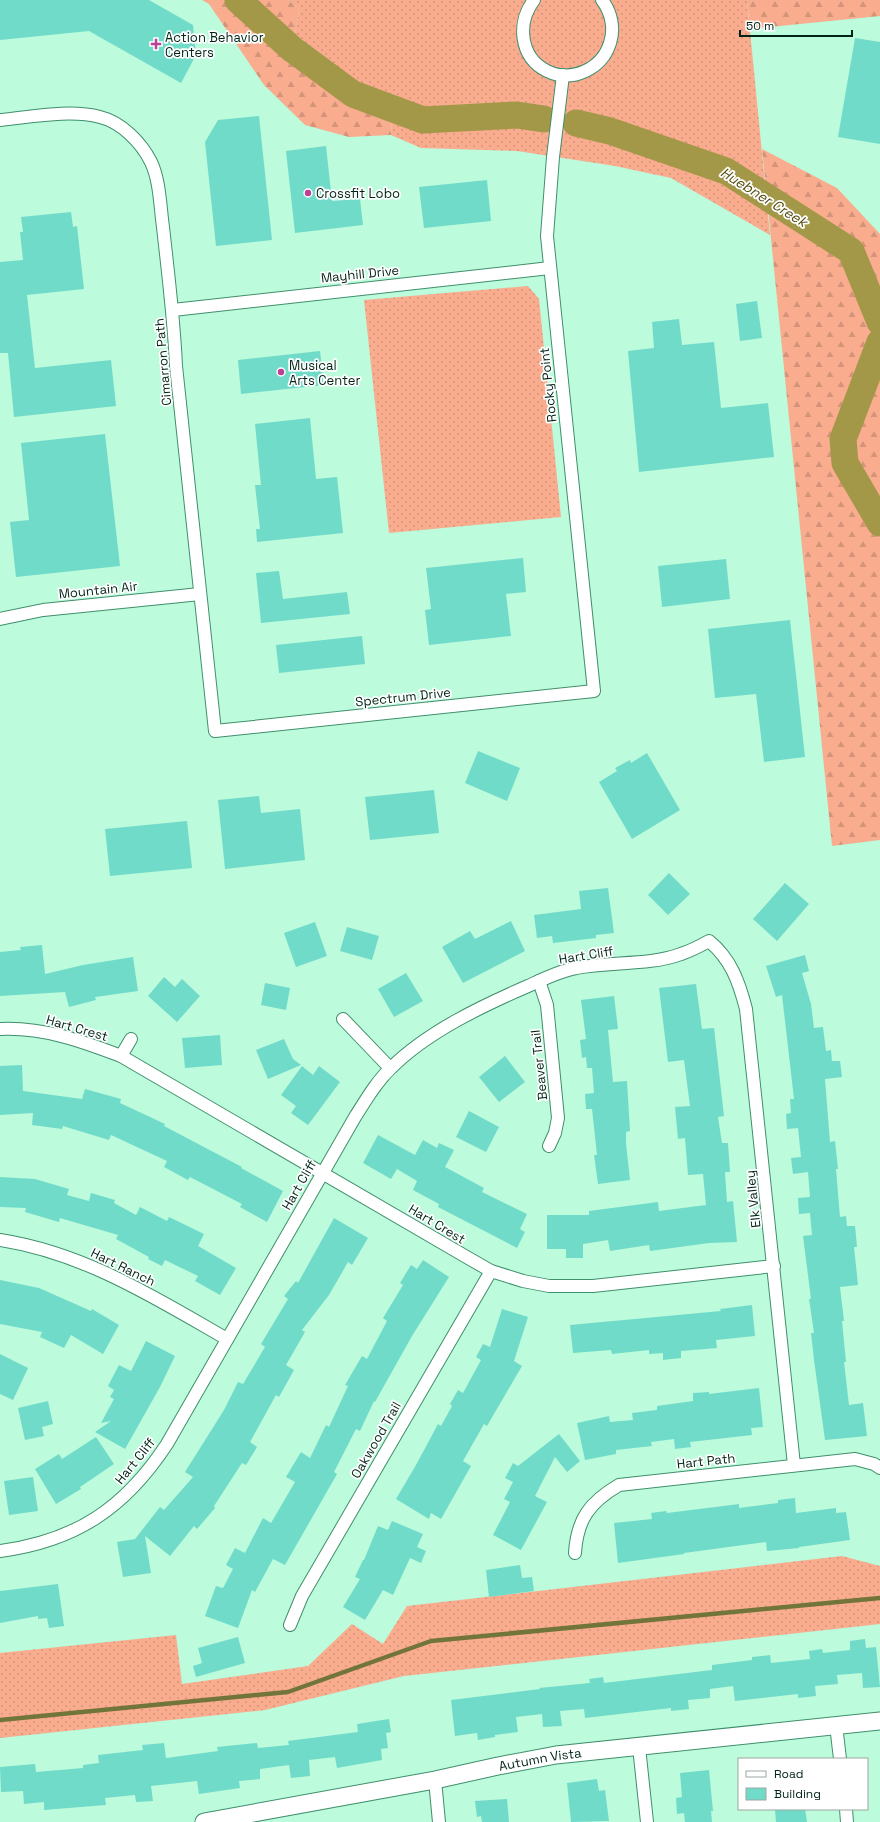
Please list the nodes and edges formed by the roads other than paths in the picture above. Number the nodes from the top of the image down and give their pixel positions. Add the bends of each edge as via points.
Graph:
1 (534, 0) edge
2 (602, 0) edge
3 (563, 76) junction
4 (0, 120) edge
5 (550, 268) junction
6 (173, 310) junction
7 (200, 594) junction
8 (0, 619) edge
9 (594, 691) joint
10 (215, 731) joint
11 (709, 941) joint
12 (539, 981) junction
13 (343, 1019) dead end
14 (0, 1030) edge
15 (131, 1038) dead end
16 (121, 1056) junction
17 (390, 1068) junction
18 (549, 1146) dead end
19 (322, 1172) junction
20 (0, 1240) edge
21 (774, 1266) junction
22 (490, 1271) junction
23 (227, 1339) junction
24 (794, 1465) junction
25 (880, 1468) edge
26 (0, 1551) edge
27 (575, 1553) dead end
28 (290, 1625) dead end
29 (880, 1720) edge
30 (836, 1725) junction
31 (639, 1747) junction
32 (840, 1758) edge
33 (435, 1780) junction
34 (846, 1810) edge
35 (204, 1822) edge
36 (439, 1822) edge
37 (647, 1822) edge
38 (847, 1822) edge

1 - 3 street via 522,26 524,43 533,59 546,70
2 - 3 street via 611,17 613,34 608,52 596,65 581,74
3 - 5 street, Rocky Point via 549,207
4 - 6 street, Cimarron Path via 73,113 100,117 117,125 137,140 151,163 158,188
5 - 6 street, Mayhill Drive
5 - 9 street, Rocky Point
6 - 7 street, Cimarron Path via 176,366
7 - 8 street, Mountain Air via 43,610
7 - 10 street, Cimarron Path
9 - 10 street, Spectrum Drive
11 - 12 street, Hart Cliff via 681,954 658,960 576,968
11 - 21 street, Elk Valley via 720,950 732,969 746,1009
12 - 17 street, Hart Cliff via 459,1020 417,1045
12 - 18 street, Beaver Trail via 547,1005 558,1118 556,1133
13 - 17 street
14 - 16 street, Hart Crest via 58,1035
15 - 16 street
16 - 19 street, Hart Crest
17 - 19 street, Hart Cliff via 374,1087
19 - 22 street, Hart Crest
19 - 23 street, Hart Cliff
20 - 23 street, Hart Ranch via 60,1254 102,1270
21 - 22 street, Hart Crest via 593,1286 549,1286
21 - 24 street, Elk Valley
22 - 28 street, Oakwood Trail via 302,1596
23 - 26 street, Hart Cliff via 167,1444 141,1481 125,1497 68,1534 25,1548
24 - 25 street, Hart Path via 855,1459
24 - 27 street, Hart Path via 619,1485 598,1498 583,1518 576,1537
29 - 30 street, Autumn Vista
30 - 31 street, Autumn Vista
30 - 32 street
31 - 33 street, Autumn Vista via 556,1755
31 - 37 street
33 - 35 street, Autumn Vista
33 - 36 street
34 - 38 street

